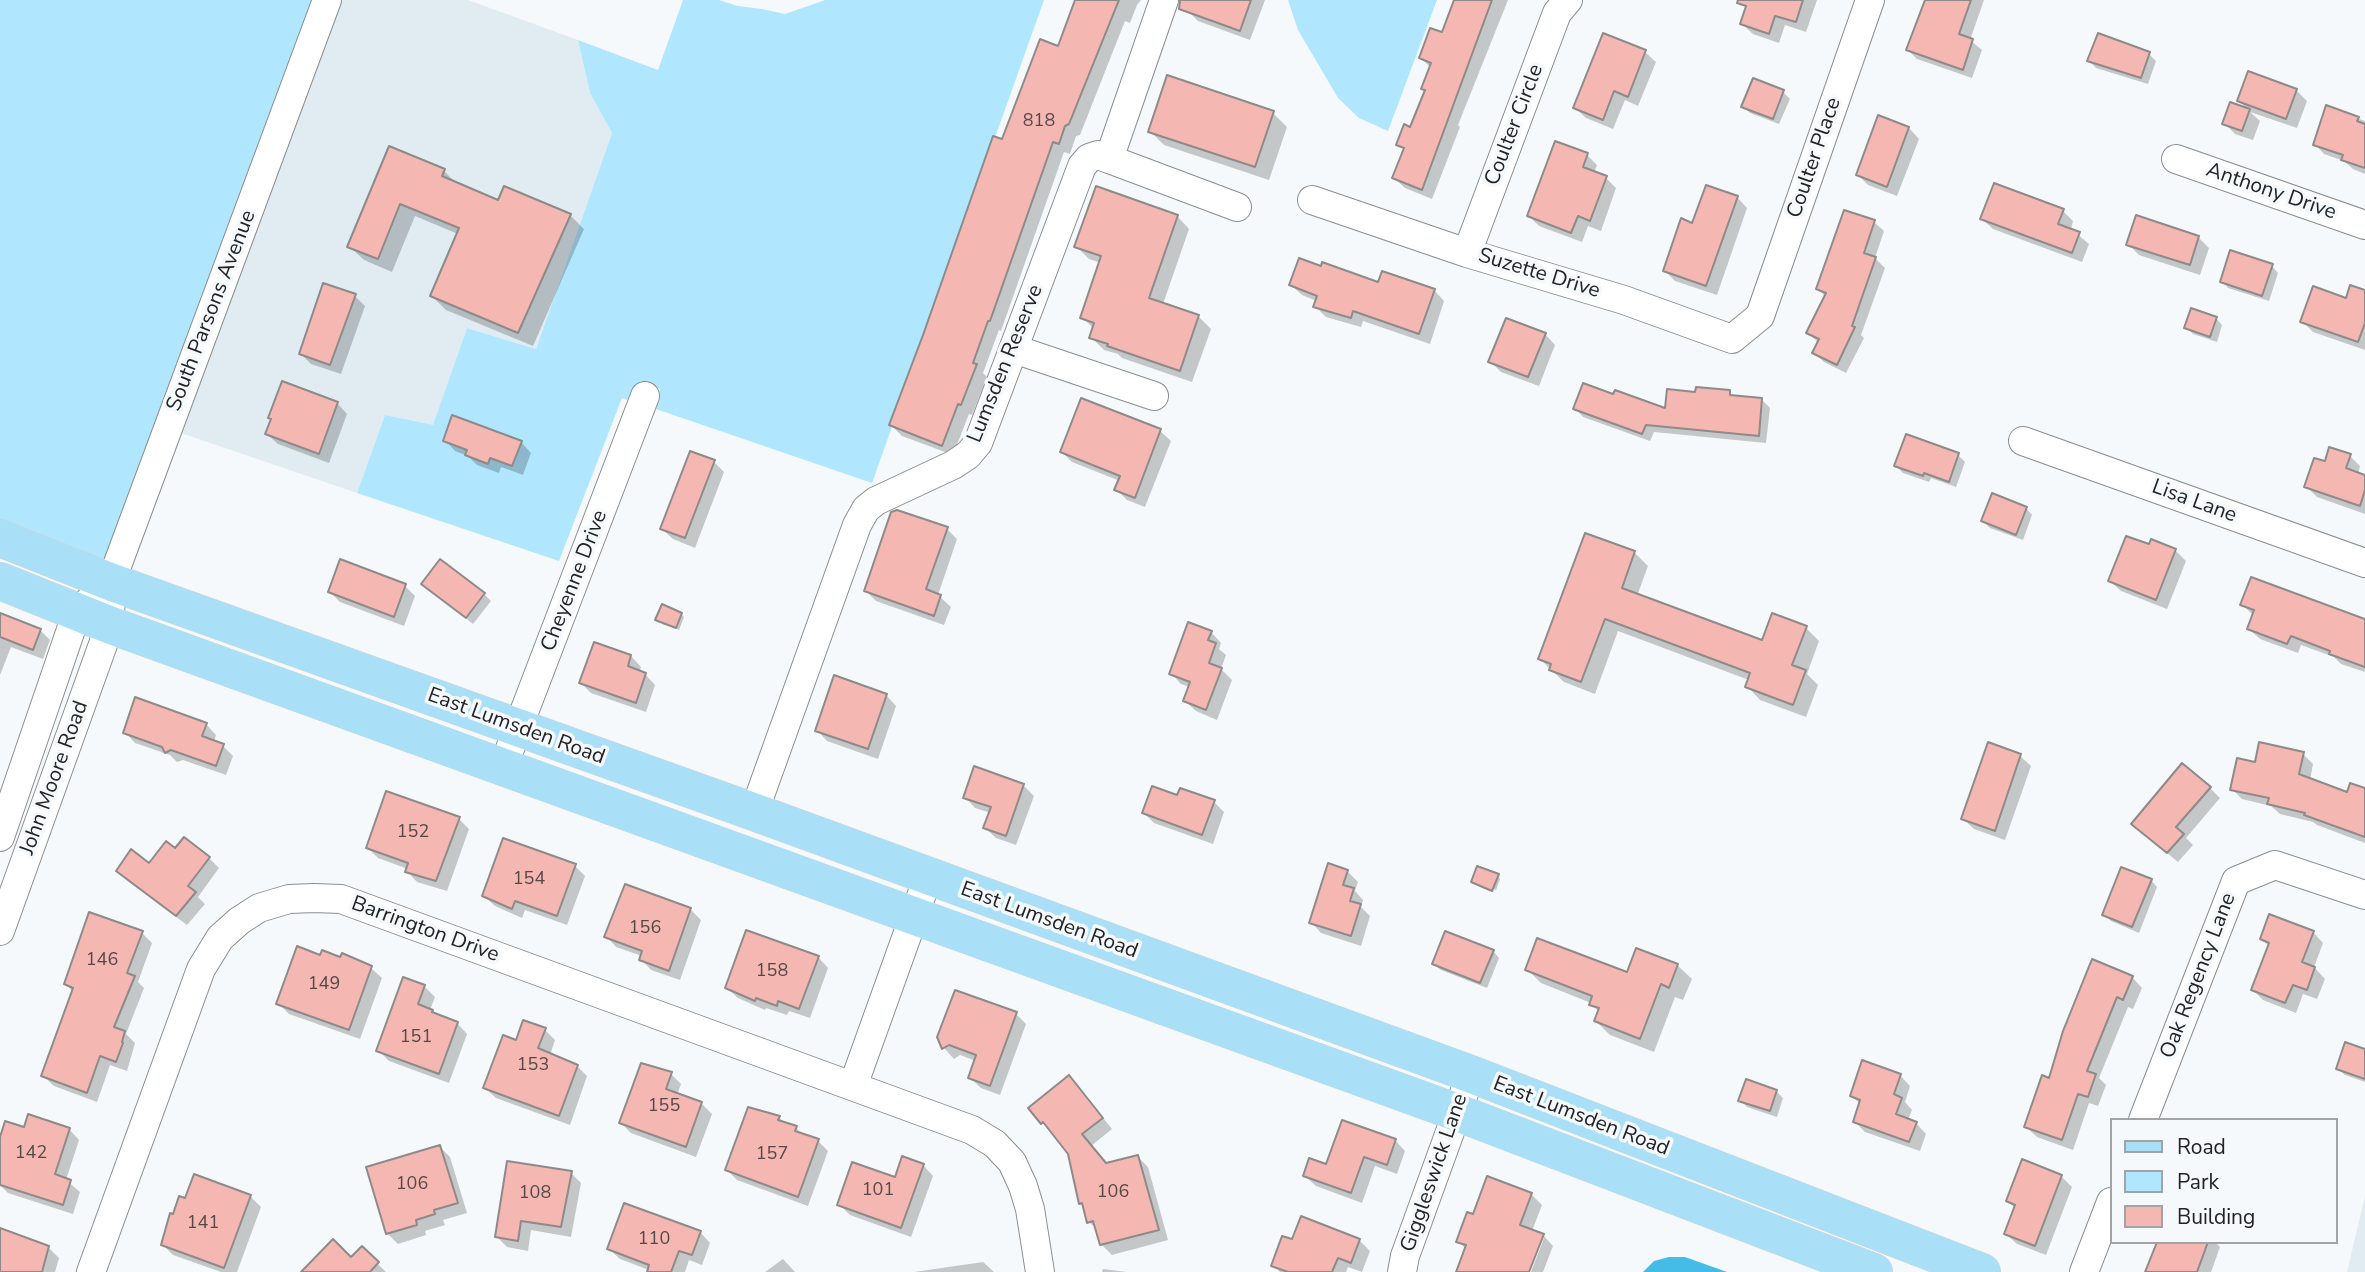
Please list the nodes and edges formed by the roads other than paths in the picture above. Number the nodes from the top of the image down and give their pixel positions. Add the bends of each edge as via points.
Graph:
1 (327, 0) edge
2 (1164, 0) edge
3 (1568, 0) edge
4 (1870, 0) edge
5 (1109, 159) junction
6 (2176, 159) dead end
7 (1312, 200) dead end
8 (1237, 207) dead end
9 (2365, 225) edge
10 (1467, 253) junction
11 (1760, 316) joint
12 (1014, 349) junction
13 (645, 396) dead end
14 (1154, 396) dead end
15 (2023, 440) dead end
16 (0, 538) edge
17 (2365, 563) edge
18 (0, 581) edge
19 (111, 582) junction
20 (93, 618) junction
21 (518, 729) junction
22 (503, 767) junction
23 (754, 812) junction
24 (0, 837) edge
25 (928, 877) junction
26 (2365, 895) edge
27 (914, 916) junction
28 (0, 931) edge
29 (1471, 1074) junction
30 (853, 1086) junction
31 (1456, 1112) junction
32 (2144, 1118) edge
33 (2110, 1205) edge
34 (91, 1272) edge
35 (1040, 1272) edge
36 (1402, 1272) edge
37 (1874, 1272) edge
38 (1982, 1272) edge
39 (2084, 1272) edge

1 - 19 street, South Parsons Avenue
2 - 5 street
3 - 10 street, Coulter Circle via 1557,13
4 - 11 street, Coulter Place
5 - 8 street
5 - 12 street, Lumsden Reserve via 1098,155 1082,166
6 - 9 street, Anthony Drive
7 - 10 street, Suzette Drive
10 - 11 street, Suzette Drive via 1624,300 1732,339
12 - 14 street
12 - 23 street, Lumsden Reserve via 978,443 968,455 876,501 857,525
13 - 21 street, Cheyenne Drive
15 - 17 street, Lisa Lane
16 - 19 main road, East Lumsden Road
18 - 20 main road, East Lumsden Road
19 - 20 street, South Parsons Avenue
19 - 21 main road, East Lumsden Road
20 - 22 main road, East Lumsden Road
20 - 24 street, John Moore Road
20 - 28 street, John Moore Road
21 - 22 street, Cheyenne Drive
21 - 23 main road, East Lumsden Road
22 - 27 main road, East Lumsden Road
23 - 25 main road, East Lumsden Road
25 - 27 street
25 - 29 main road, East Lumsden Road
26 - 32 street, Oak Regency Lane via 2275,865 2236,881
27 - 30 street
27 - 31 main road, East Lumsden Road
29 - 31 street, Giggleswick Lane
29 - 38 main road, East Lumsden Road
30 - 34 street, Barrington Drive via 341,900 289,899 259,908 239,921 220,938 201,969
30 - 35 street, Barrington Drive via 972,1130 995,1144 1012,1162 1023,1186
31 - 36 street, Giggleswick Lane
31 - 37 main road, East Lumsden Road
33 - 39 street

